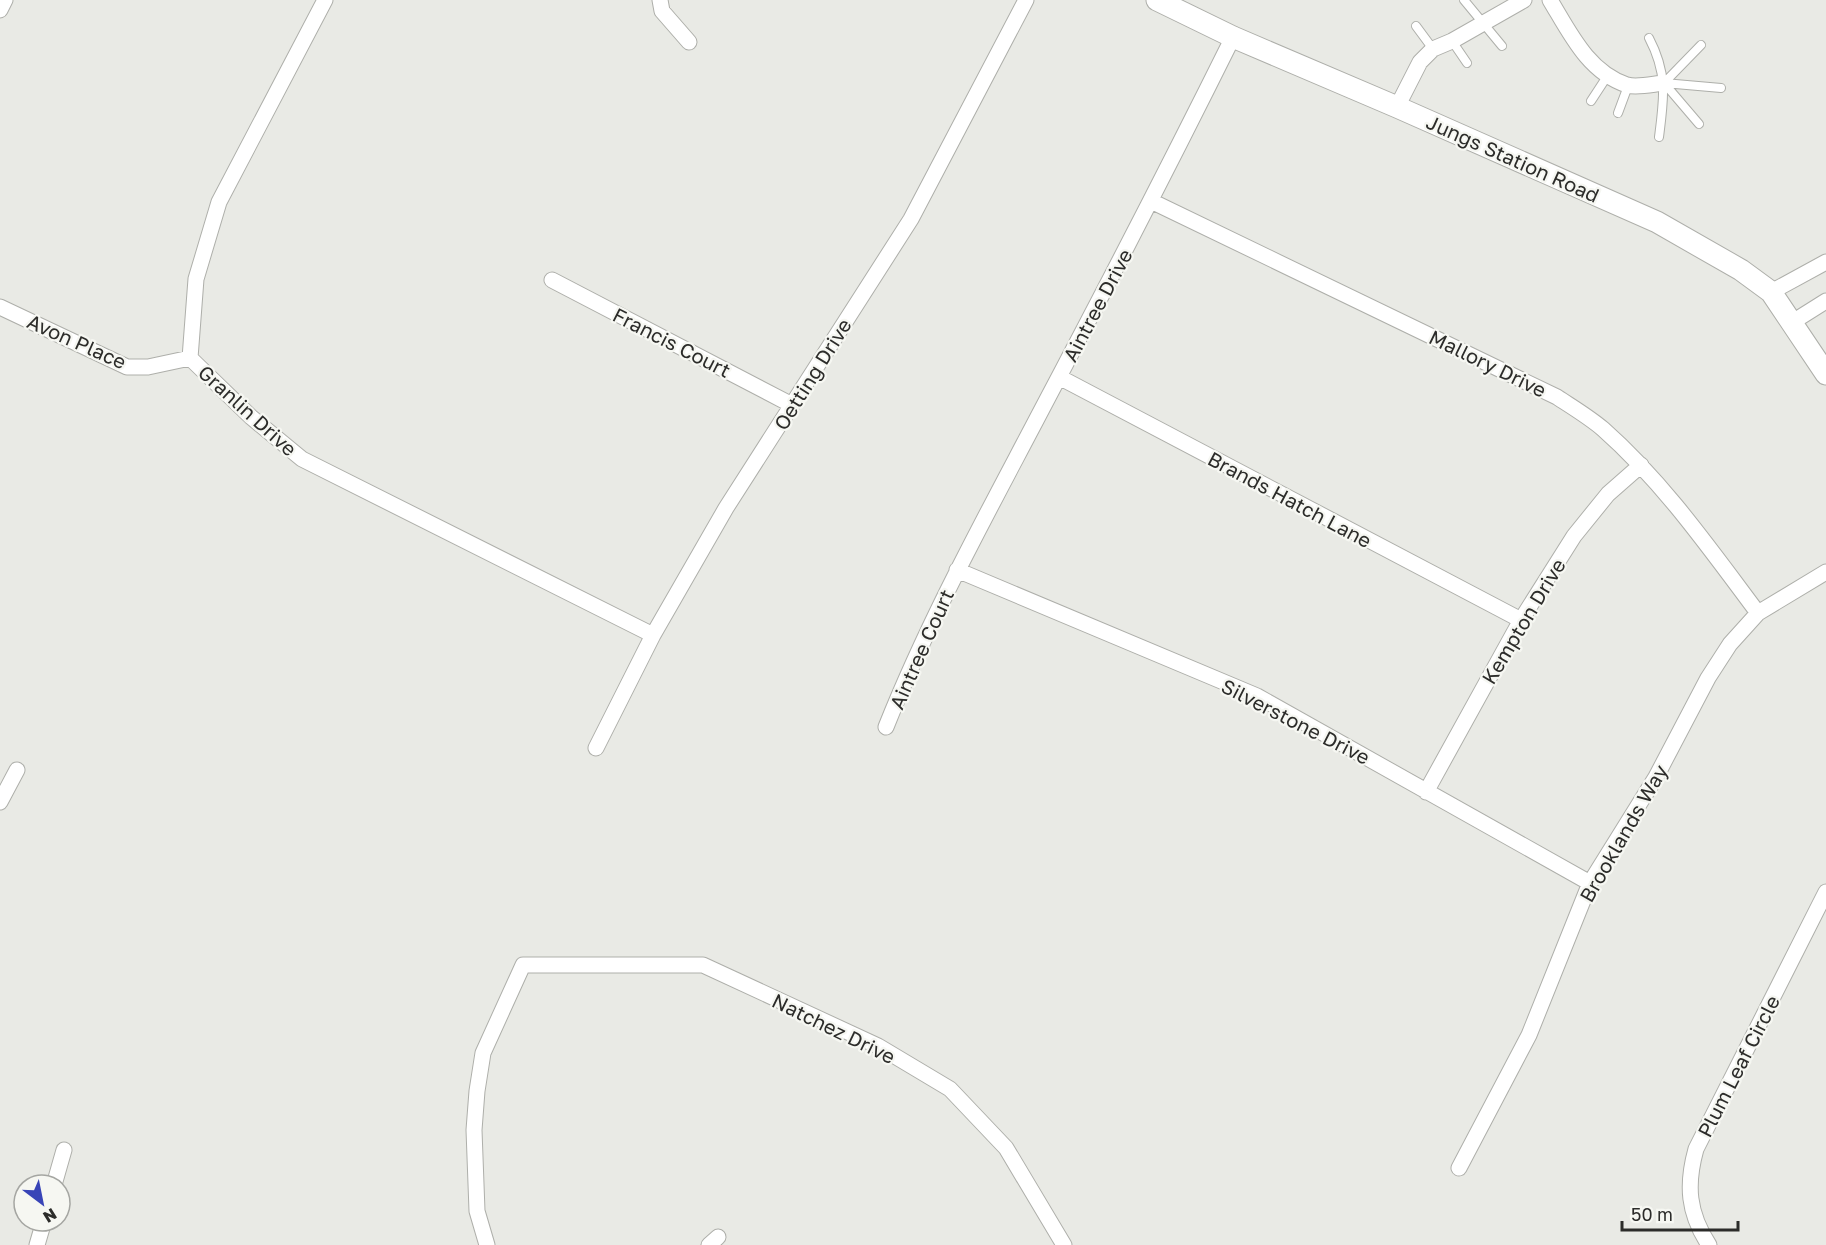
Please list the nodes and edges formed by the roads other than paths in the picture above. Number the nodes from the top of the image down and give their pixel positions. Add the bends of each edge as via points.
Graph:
1 (5, 0) edge
2 (325, 0) edge
3 (660, 0) edge
4 (1026, 0) edge
5 (1158, 0) edge
6 (1464, 0) edge
7 (1524, 0) edge
8 (1550, 0) edge
9 (0, 10) edge
10 (1484, 24) junction
11 (1416, 26) dead end
12 (1233, 37) junction
13 (1649, 38) dead end
14 (1452, 41) junction
15 (689, 42) dead end
16 (1701, 45) dead end
17 (1502, 46) dead end
18 (1433, 49) junction
19 (1467, 63) dead end
20 (1608, 75) junction
21 (1664, 83) junction
22 (1628, 86) junction
23 (1721, 88) dead end
24 (1591, 101) dead end
25 (1397, 107) junction
26 (1618, 113) dead end
27 (1699, 124) dead end
28 (1659, 137) dead end
29 (1151, 201) junction
30 (1826, 262) edge
31 (552, 280) dead end
32 (1771, 292) junction
33 (1826, 301) edge
34 (0, 307) edge
35 (1791, 323) junction
36 (190, 358) junction
37 (1826, 374) edge
38 (1059, 377) junction
39 (792, 405) junction
40 (1641, 465) junction
41 (957, 570) junction
42 (1826, 573) edge
43 (1758, 613) junction
44 (1521, 620) junction
45 (653, 635) junction
46 (886, 727) dead end
47 (596, 748) dead end
48 (17, 770) dead end
49 (1426, 792) junction
50 (0, 802) edge
51 (1590, 883) junction
52 (1826, 892) edge
53 (64, 1150) dead end
54 (1459, 1168) dead end
55 (57, 1173) edge
56 (487, 1245) edge
57 (1064, 1245) edge
58 (1709, 1245) edge

1 - 9 street
2 - 36 street, Granlin Drive via 219,202 196,279
3 - 15 street via 662,11
4 - 39 street, Oetting Drive via 910,219
5 - 12 main road, Jungs Station Road
6 - 10 lane
7 - 10 street
8 - 20 street via 1589,61
10 - 14 street
10 - 17 lane
11 - 18 lane
12 - 25 main road, Jungs Station Road
12 - 29 street, Aintree Drive
13 - 21 lane via 1658,55
14 - 18 street
14 - 19 lane
16 - 21 lane
18 - 25 street via 1420,63
20 - 22 street
20 - 24 lane
21 - 22 street
21 - 23 lane
21 - 27 lane
21 - 28 lane
22 - 26 lane
25 - 32 main road, Jungs Station Road via 1657,222 1742,270
29 - 38 street, Aintree Drive
29 - 40 street, Mallory Drive via 1557,397 1601,427
30 - 32 street
31 - 39 street, Francis Court
32 - 35 main road, Jungs Station Road
33 - 35 street
34 - 36 street, Avon Place via 127,367
35 - 37 main road, Jungs Station Road
36 - 45 street, Granlin Drive via 250,417 302,459
38 - 41 street, Aintree Drive
38 - 44 street, Brands Hatch Lane
39 - 45 street, Oetting Drive via 726,508
40 - 43 street, Mallory Drive
40 - 44 street, Kempton Drive via 1608,494 1574,536
41 - 46 street, Aintree Court
41 - 49 street, Silverstone Drive via 1257,696
42 - 43 street, Brooklands Way
43 - 51 street, Brooklands Way via 1730,644 1708,678 1656,777
44 - 49 street, Kempton Drive
45 - 47 street, Oetting Drive
48 - 50 street
49 - 51 street, Silverstone Drive
51 - 54 street, Brooklands Way via 1529,1035
52 - 58 street, Plum Leaf Circle via 1696,1149 1690,1197 1696,1225
53 - 55 street
56 - 57 street, Natchez Drive via 477,1211 477,1091 483,1053 523,965 703,965 878,1046 950,1089 1006,1148

